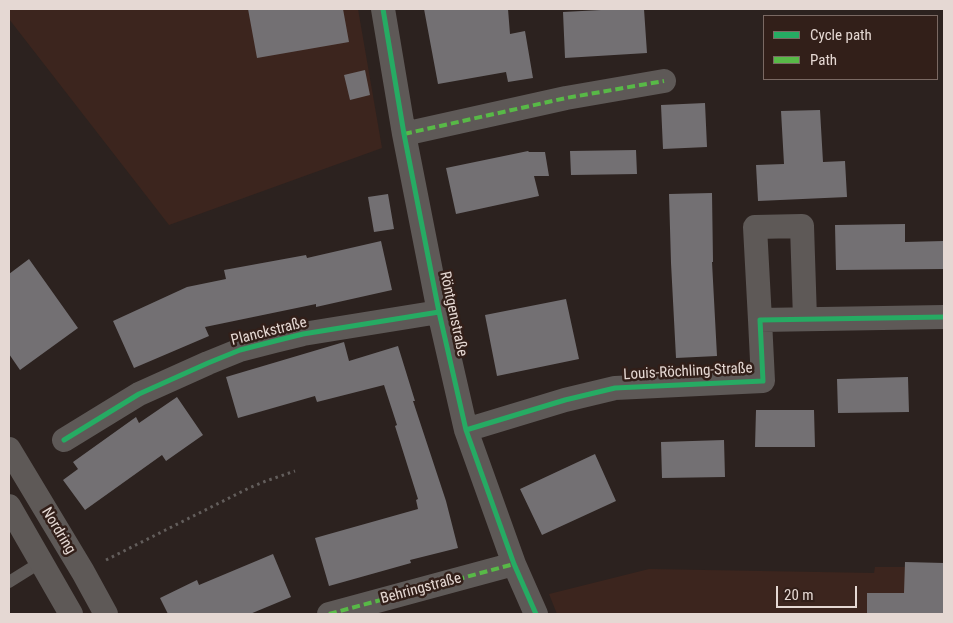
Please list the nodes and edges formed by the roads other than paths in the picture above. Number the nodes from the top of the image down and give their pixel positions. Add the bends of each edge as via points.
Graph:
1 (383, 9) edge
2 (664, 81) dead end
3 (404, 134) junction
4 (439, 312) junction
5 (944, 317) edge
6 (805, 319) junction
7 (760, 320) junction
8 (466, 430) junction
9 (64, 440) dead end
10 (9, 450) edge
11 (9, 506) edge
12 (41, 562) junction
13 (514, 564) junction
14 (9, 582) edge
15 (71, 614) edge
16 (106, 614) edge
17 (329, 614) edge
18 (536, 614) edge

1 - 3 street, Röntgenstraße
2 - 3 street via 566,98
3 - 4 street, Röntgenstraße
4 - 8 street, Röntgenstraße
4 - 9 street, Planckstraße via 303,334 240,350 139,394
5 - 6 street
6 - 7 street
6 - 7 street, Louis-Röchling-Straße via 802,226 755,227
7 - 8 street, Louis-Röchling-Straße via 763,380 615,388
8 - 13 street, Röntgenstraße
10 - 16 street, Nordring
11 - 12 street, Nordring
12 - 14 lane, Nordring
12 - 15 street, Nordring
13 - 17 street, Behringstraße
13 - 18 street, Röntgenstraße

